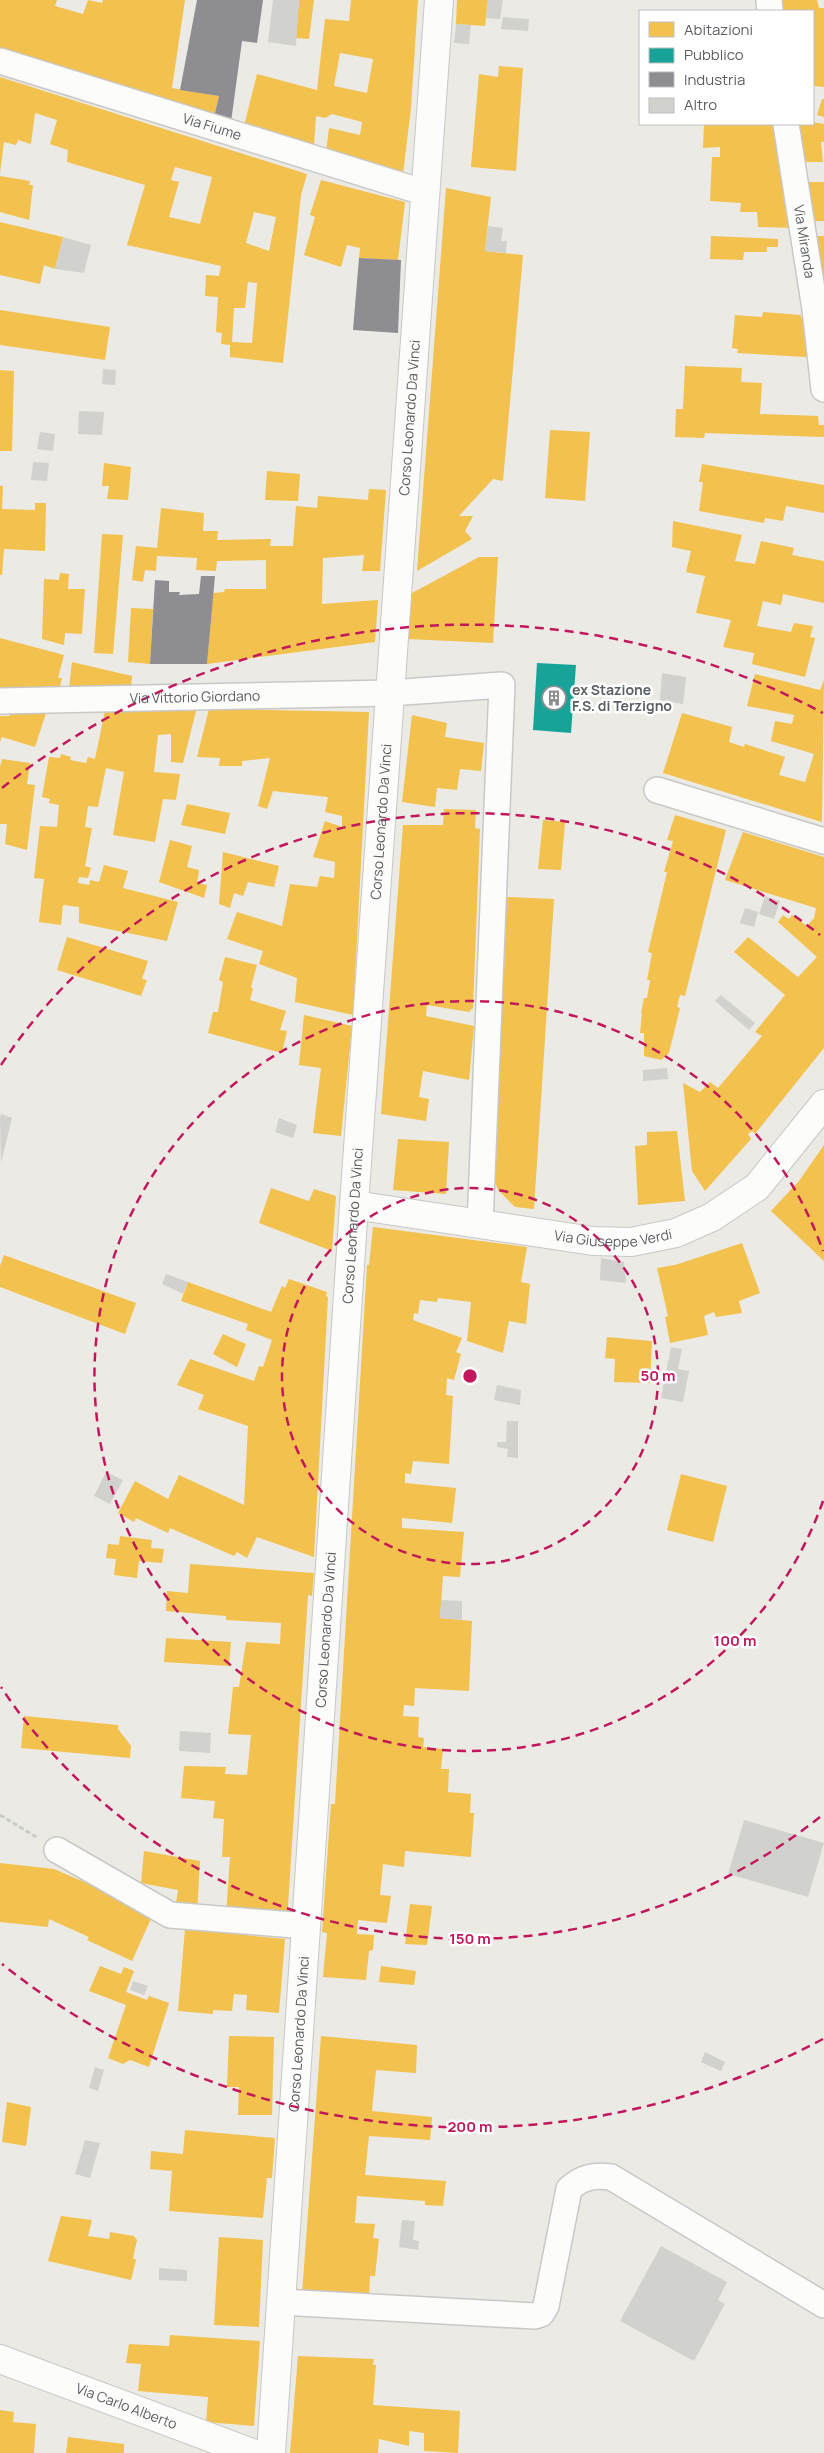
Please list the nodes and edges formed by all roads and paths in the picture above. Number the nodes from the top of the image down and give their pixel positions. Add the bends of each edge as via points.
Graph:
1 (439, 0) edge
2 (0, 61) edge
3 (786, 125) edge
4 (426, 193) junction
5 (824, 388) edge
6 (390, 693) junction
7 (0, 701) edge
8 (657, 790) dead end
9 (824, 841) edge
10 (824, 1104) edge
11 (354, 1205) junction
12 (480, 1225) junction
13 (0, 1814) edge
14 (57, 1850) joint
15 (306, 1926) junction
16 (281, 2302) junction
17 (824, 2305) edge
18 (0, 2359) edge
19 (252, 2453) edge
20 (271, 2453) edge

1 - 4 main road, Corso Leonardo Da Vinci
2 - 4 street, Via Fiume
3 - 5 street, Via Miranda
4 - 6 main road, Corso Leonardo Da Vinci
6 - 7 street, Via Vittorio Giordano
6 - 11 main road, Corso Leonardo Da Vinci
6 - 12 street, Via Vittorio Giordano via 502,685
8 - 9 street
10 - 12 main road, Via Giuseppe Verdi via 758,1187 712,1217 676,1233 631,1242 569,1238
11 - 12 main road, Via Giuseppe Verdi
11 - 15 main road, Corso Leonardo Da Vinci
13 - 14 path
14 - 15 street via 170,1915
15 - 16 main road, Corso Leonardo Da Vinci
16 - 17 street via 541,2314 546,2306 569,2189 579,2180 595,2176 611,2177
16 - 20 main road, Corso Leonardo Da Vinci
18 - 19 main road, Via Carlo Alberto

